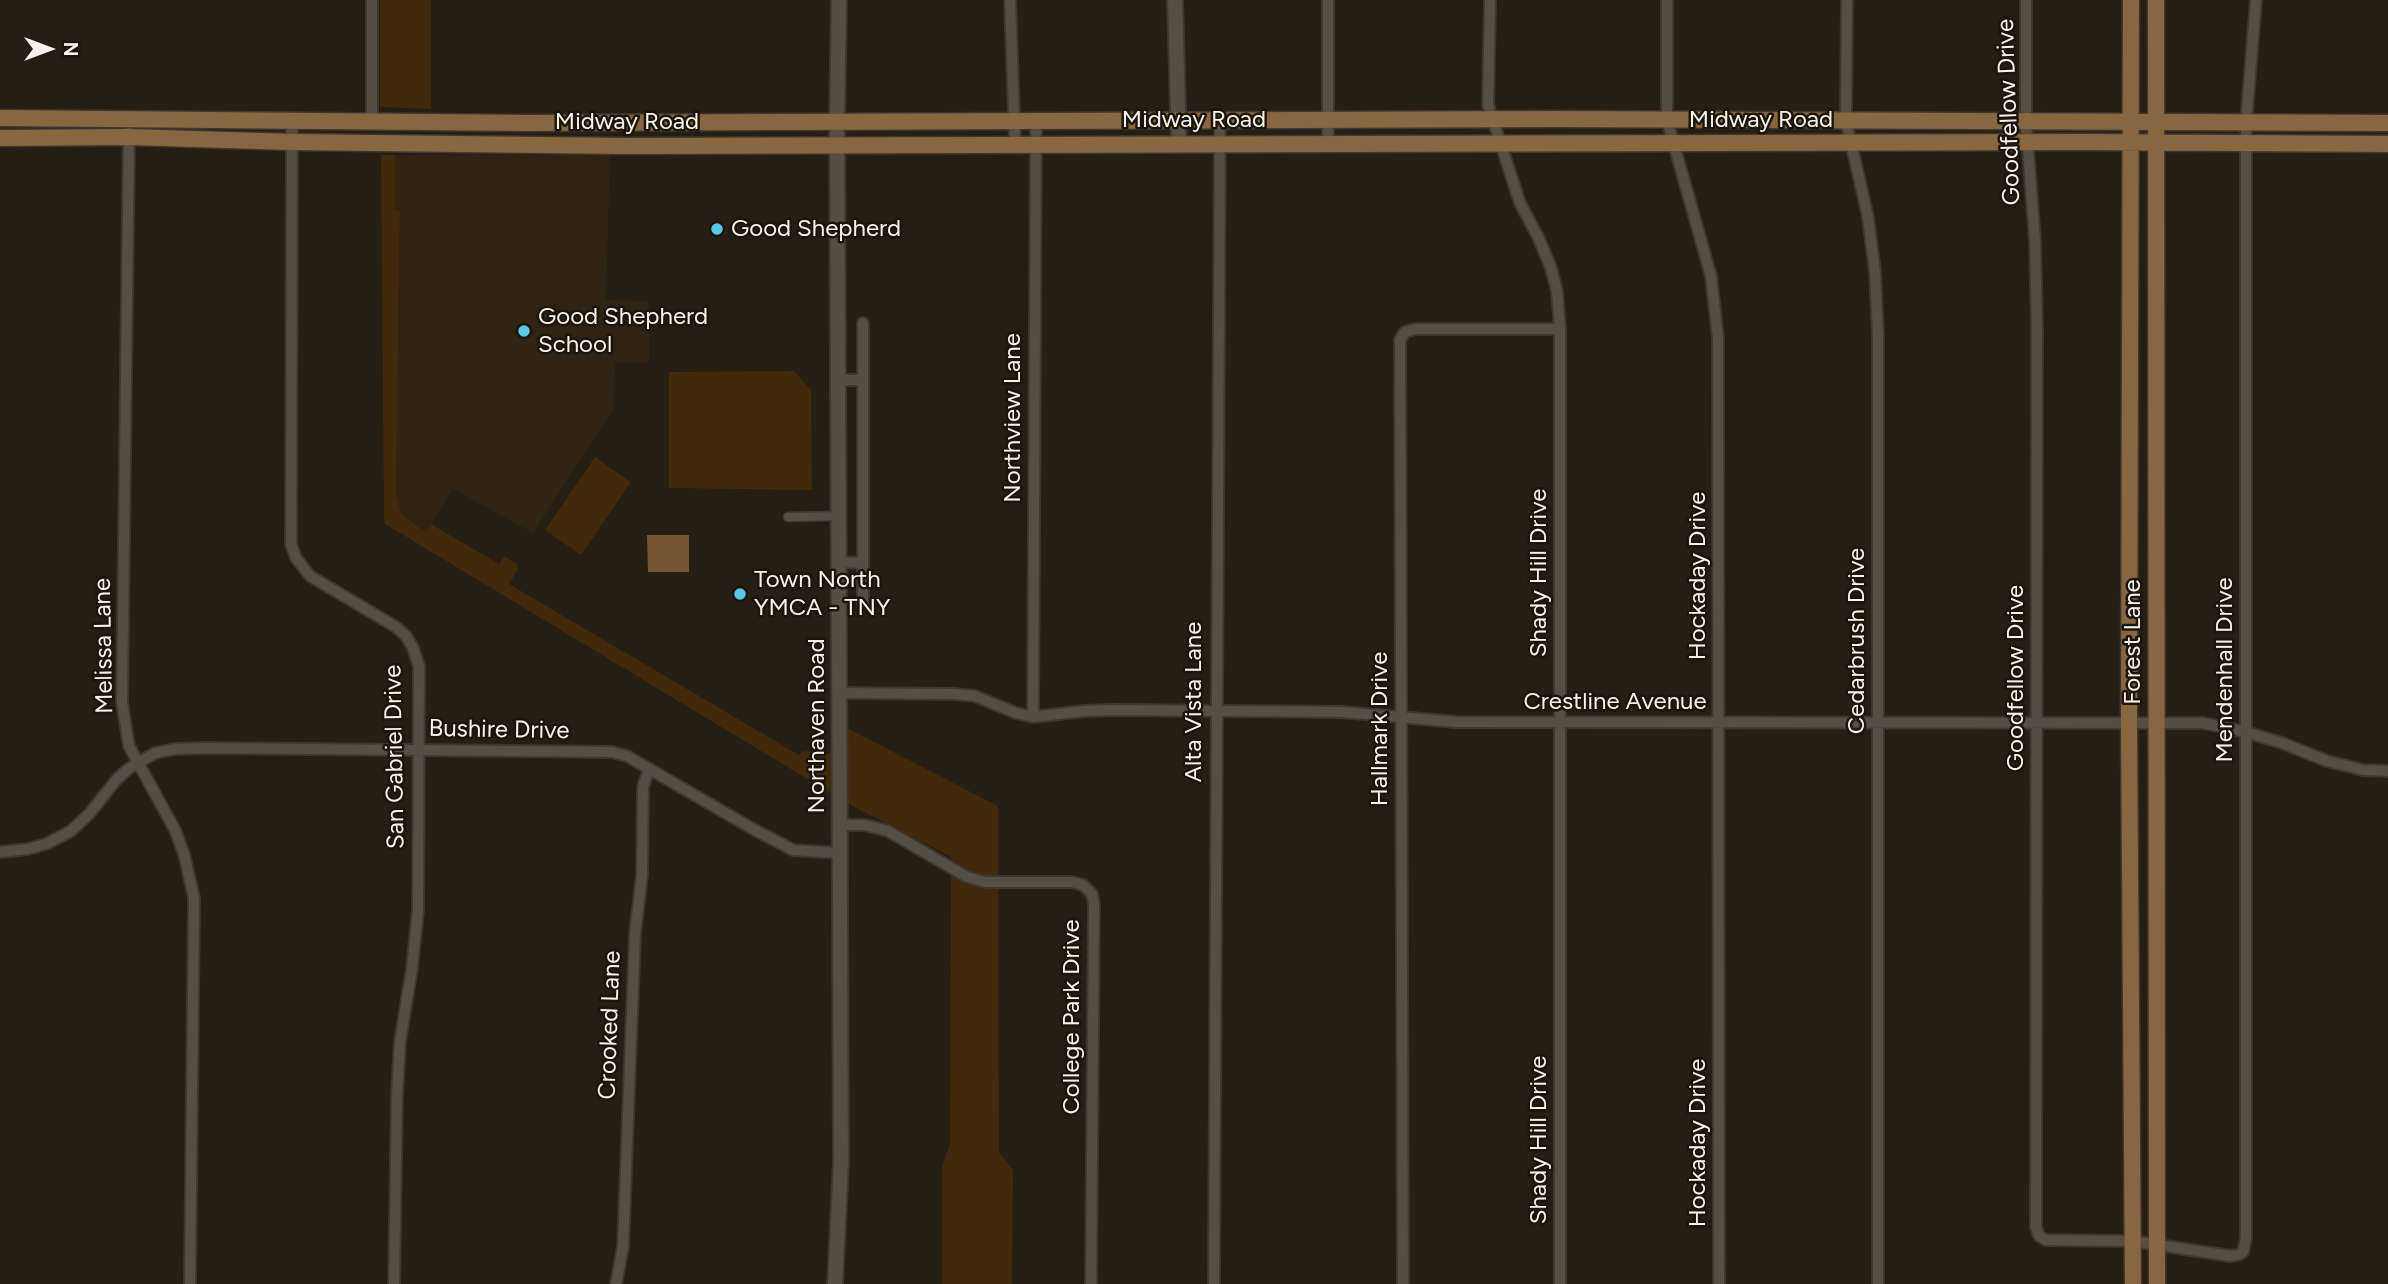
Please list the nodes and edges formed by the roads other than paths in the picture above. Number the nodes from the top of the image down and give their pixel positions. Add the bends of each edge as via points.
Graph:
1 (372, 0) edge
2 (839, 0) edge
3 (1010, 0) edge
4 (1175, 0) edge
5 (1328, 0) edge
6 (1490, 0) edge
7 (1667, 0) edge
8 (1847, 0) edge
9 (2026, 0) edge
10 (2131, 0) edge
11 (2156, 0) edge
12 (2256, 0) edge
13 (0, 118) edge
14 (129, 119) junction
15 (292, 120) junction
16 (1015, 120) junction
17 (1036, 120) junction
18 (1180, 120) junction
19 (1220, 120) junction
20 (1328, 120) junction
21 (1493, 120) junction
22 (1667, 120) junction
23 (372, 121) junction
24 (837, 121) junction
25 (1846, 121) junction
26 (2026, 122) junction
27 (2132, 122) junction
28 (2156, 123) junction
29 (2246, 123) junction
30 (2388, 123) edge
31 (0, 138) edge
32 (129, 138) junction
33 (292, 142) junction
34 (1852, 142) junction
35 (2028, 142) junction
36 (2132, 142) junction
37 (2158, 142) junction
38 (1036, 143) junction
39 (1179, 143) junction
40 (1220, 143) junction
41 (1328, 143) junction
42 (1674, 143) junction
43 (2246, 143) junction
44 (838, 144) junction
45 (1015, 144) junction
46 (1502, 144) junction
47 (2388, 144) edge
48 (863, 323) dead end
49 (1560, 329) junction
50 (839, 380) junction
51 (863, 380) junction
52 (839, 516) junction
53 (788, 517) dead end
54 (839, 562) junction
55 (863, 563) junction
56 (863, 604) dead end
57 (840, 693) junction
58 (1217, 712) junction
59 (1033, 716) junction
60 (1401, 718) junction
61 (1560, 723) junction
62 (1719, 723) junction
63 (2156, 723) junction
64 (1878, 724) junction
65 (2037, 724) junction
66 (2129, 724) junction
67 (2246, 732) junction
68 (419, 750) junction
69 (138, 763) junction
70 (649, 769) junction
71 (2388, 771) edge
72 (839, 825) junction
73 (0, 852) edge
74 (839, 853) junction
75 (2133, 1241) junction
76 (2157, 1246) junction
77 (190, 1284) edge
78 (394, 1284) edge
79 (616, 1284) edge
80 (835, 1284) edge
81 (1091, 1284) edge
82 (1214, 1284) edge
83 (1403, 1284) edge
84 (1560, 1284) edge
85 (1719, 1284) edge
86 (1878, 1284) edge
87 (2133, 1284) edge
88 (2157, 1284) edge

1 - 23 street
2 - 24 street, Northaven Road
3 - 16 street
4 - 18 street
5 - 20 street
6 - 21 street, Shady Hill Drive via 1489,105
7 - 22 street, Hockaday Drive
8 - 25 street, Cedarbrush Drive
9 - 26 street, Goodfellow Drive
10 - 27 main road, Forest Lane
11 - 28 main road, Forest Lane
12 - 29 street, Mendenhall Drive
13 - 14 main road, Midway Road
14 - 15 main road, Midway Road
14 - 32 street, Melissa Lane
15 - 23 main road, Midway Road
15 - 33 street, San Gabriel Drive
16 - 17 main road, Midway Road
16 - 24 main road, Midway Road
16 - 45 street
17 - 18 main road, Midway Road
17 - 38 street, Northview Lane
18 - 19 main road, Midway Road
18 - 39 street
19 - 20 main road, Midway Road
19 - 40 street, Alta Vista Lane
20 - 21 main road, Midway Road
20 - 41 street
21 - 22 main road, Midway Road
21 - 46 street, Shady Hill Drive
22 - 25 main road, Midway Road
22 - 42 street, Hockaday Drive
23 - 24 main road, Midway Road
24 - 44 street, Northaven Road
25 - 26 main road, Midway Road
25 - 34 street, Cedarbrush Drive
26 - 27 main road, Midway Road
26 - 35 street, Goodfellow Drive
27 - 28 main road, Midway Road
27 - 36 main road, Forest Lane
28 - 29 main road, Midway Road
28 - 37 main road, Forest Lane
29 - 30 main road, Midway Road
29 - 43 street, Mendenhall Drive
31 - 32 main road, Midway Road
32 - 33 main road, Midway Road
32 - 69 street, Melissa Lane via 122,702
33 - 44 main road, Midway Road
33 - 68 street, San Gabriel Drive via 292,544 310,576 406,636 419,666
34 - 35 main road, Midway Road
34 - 42 main road, Midway Road
34 - 64 street, Cedarbrush Drive via 1867,217 1877,309
35 - 36 main road, Midway Road
35 - 65 street, Goodfellow Drive via 2037,327
36 - 37 main road, Midway Road
36 - 66 main road, Forest Lane
37 - 43 main road, Midway Road
37 - 63 main road, Forest Lane
38 - 39 main road, Midway Road
38 - 45 main road, Midway Road
38 - 59 street, Northview Lane
39 - 40 main road, Midway Road
40 - 41 main road, Midway Road
40 - 58 street, Alta Vista Lane
41 - 46 main road, Midway Road
42 - 46 main road, Midway Road
42 - 62 street, Hockaday Drive via 1711,276 1718,338
43 - 47 main road, Midway Road
43 - 67 street, Mendenhall Drive
44 - 45 main road, Midway Road
44 - 50 street, Northaven Road
46 - 49 street, Shady Hill Drive via 1520,203 1551,268
48 - 51 street
49 - 60 street, Hallmark Drive via 1415,329 1400,340
49 - 61 street, Shady Hill Drive
50 - 51 street
50 - 52 street, Northaven Road
51 - 55 street
52 - 53 street
52 - 54 street, Northaven Road
54 - 55 street
54 - 57 street, Northaven Road
55 - 56 street
57 - 59 street, Crestline Avenue via 975,696
57 - 72 street, Northaven Road
58 - 59 street, Crestline Avenue via 1084,710
58 - 60 street, Crestline Avenue via 1342,712
58 - 82 street, Alta Vista Lane
60 - 61 street, Crestline Avenue
60 - 83 street, Hallmark Drive
61 - 62 street, Crestline Avenue
61 - 84 street, Shady Hill Drive
62 - 64 street, Crestline Avenue
62 - 85 street, Hockaday Drive
63 - 66 street, Crestline Avenue
63 - 67 street, Crestline Avenue via 2203,723
63 - 76 main road, Forest Lane
64 - 65 street, Crestline Avenue
64 - 86 street, Cedarbrush Drive
65 - 66 street, Crestline Avenue
65 - 75 street, Goodfellow Drive via 2036,1227 2046,1240
66 - 75 main road, Forest Lane
67 - 71 street, Crestline Avenue via 2327,761
67 - 76 street, Mendenhall Drive via 2245,1247 2230,1256
68 - 69 street, Bushire Drive via 185,749 156,753
68 - 70 street, Bushire Drive via 612,751
68 - 78 street, San Gabriel Drive via 418,910 400,1042
69 - 73 street, Bushire Drive via 117,779 71,831 46,844
69 - 77 street, Melissa Lane via 175,830 194,898
70 - 74 street, Bushire Drive via 793,850
70 - 79 street, Crooked Lane via 643,787 623,1247
72 - 74 street, Northaven Road
72 - 81 street, College Park Drive via 888,831 967,877 985,882 1072,882 1092,894
74 - 80 street, Northaven Road via 841,1162
75 - 76 street, Goodfellow Drive
75 - 87 main road, Forest Lane
76 - 88 main road, Forest Lane

